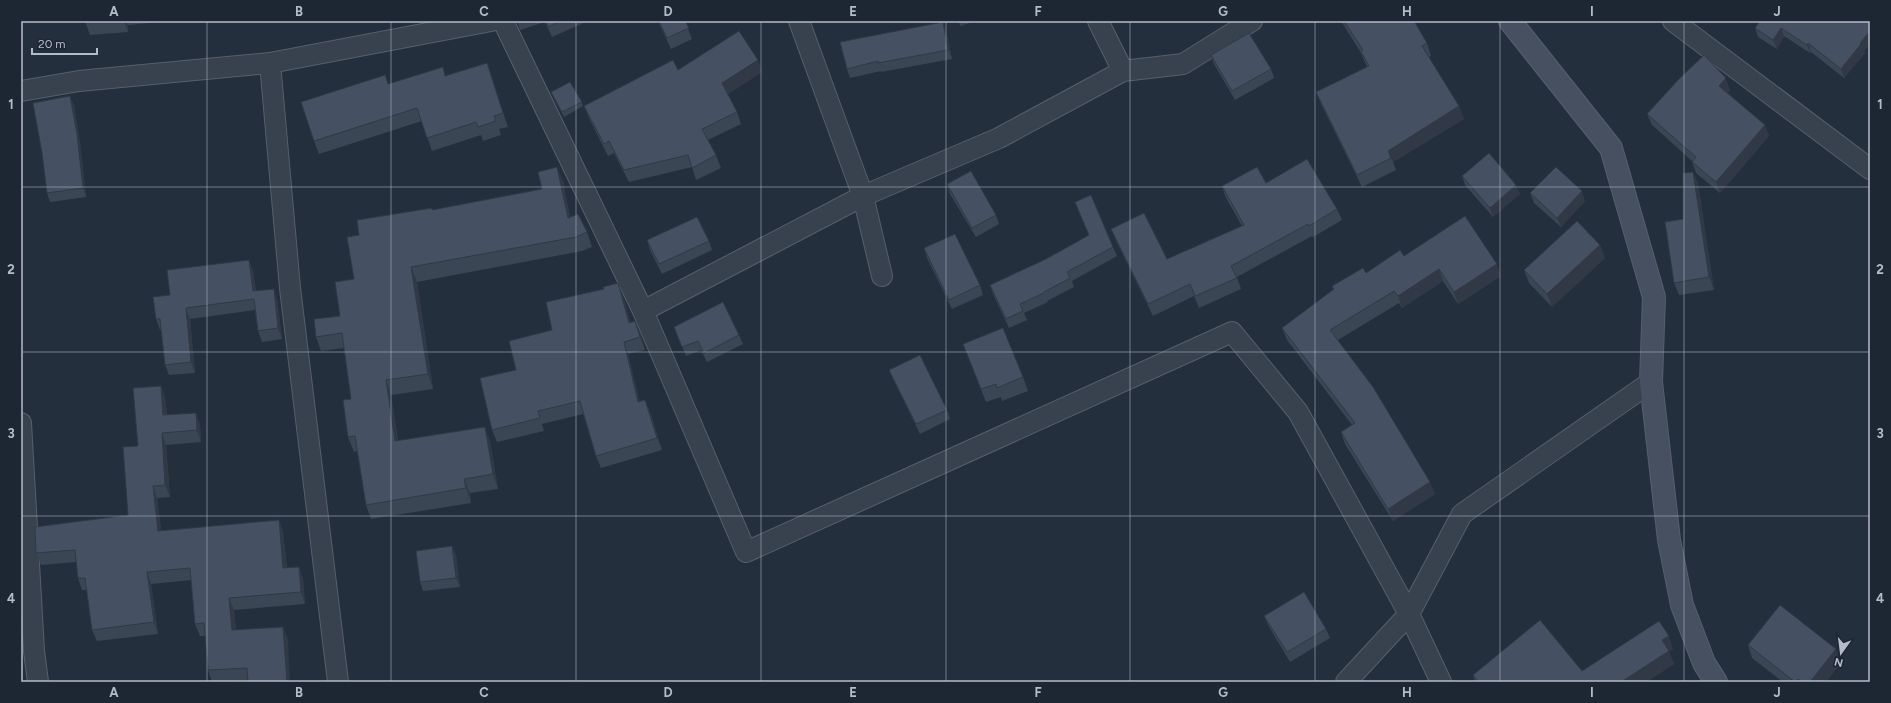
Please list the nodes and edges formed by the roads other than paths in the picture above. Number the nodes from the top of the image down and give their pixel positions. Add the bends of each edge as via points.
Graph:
1 (491, 21) edge
2 (503, 21) edge
3 (799, 21) edge
4 (1098, 21) edge
5 (1252, 21) edge
6 (1510, 21) edge
7 (1672, 21) edge
8 (270, 63) junction
9 (1123, 71) junction
10 (21, 90) edge
11 (1870, 169) edge
12 (863, 196) junction
13 (882, 276) dead end
14 (643, 311) junction
15 (1651, 382) junction
16 (21, 424) edge
17 (1409, 614) junction
18 (38, 682) edge
19 (338, 682) edge
20 (1346, 682) edge
21 (1441, 682) edge
22 (1716, 682) edge

1 - 8 street
2 - 14 street
3 - 12 street
4 - 9 street
5 - 9 street via 1183,64
6 - 15 street via 1610,148 1654,297
7 - 11 street
8 - 10 street via 79,81
8 - 19 street via 290,288
9 - 12 street via 999,138
12 - 13 street
12 - 14 street
14 - 17 street via 746,552 1232,332 1298,412
15 - 17 street via 1462,514
15 - 22 street via 1669,540 1682,605 1704,663
16 - 18 street
17 - 20 street
17 - 21 street

